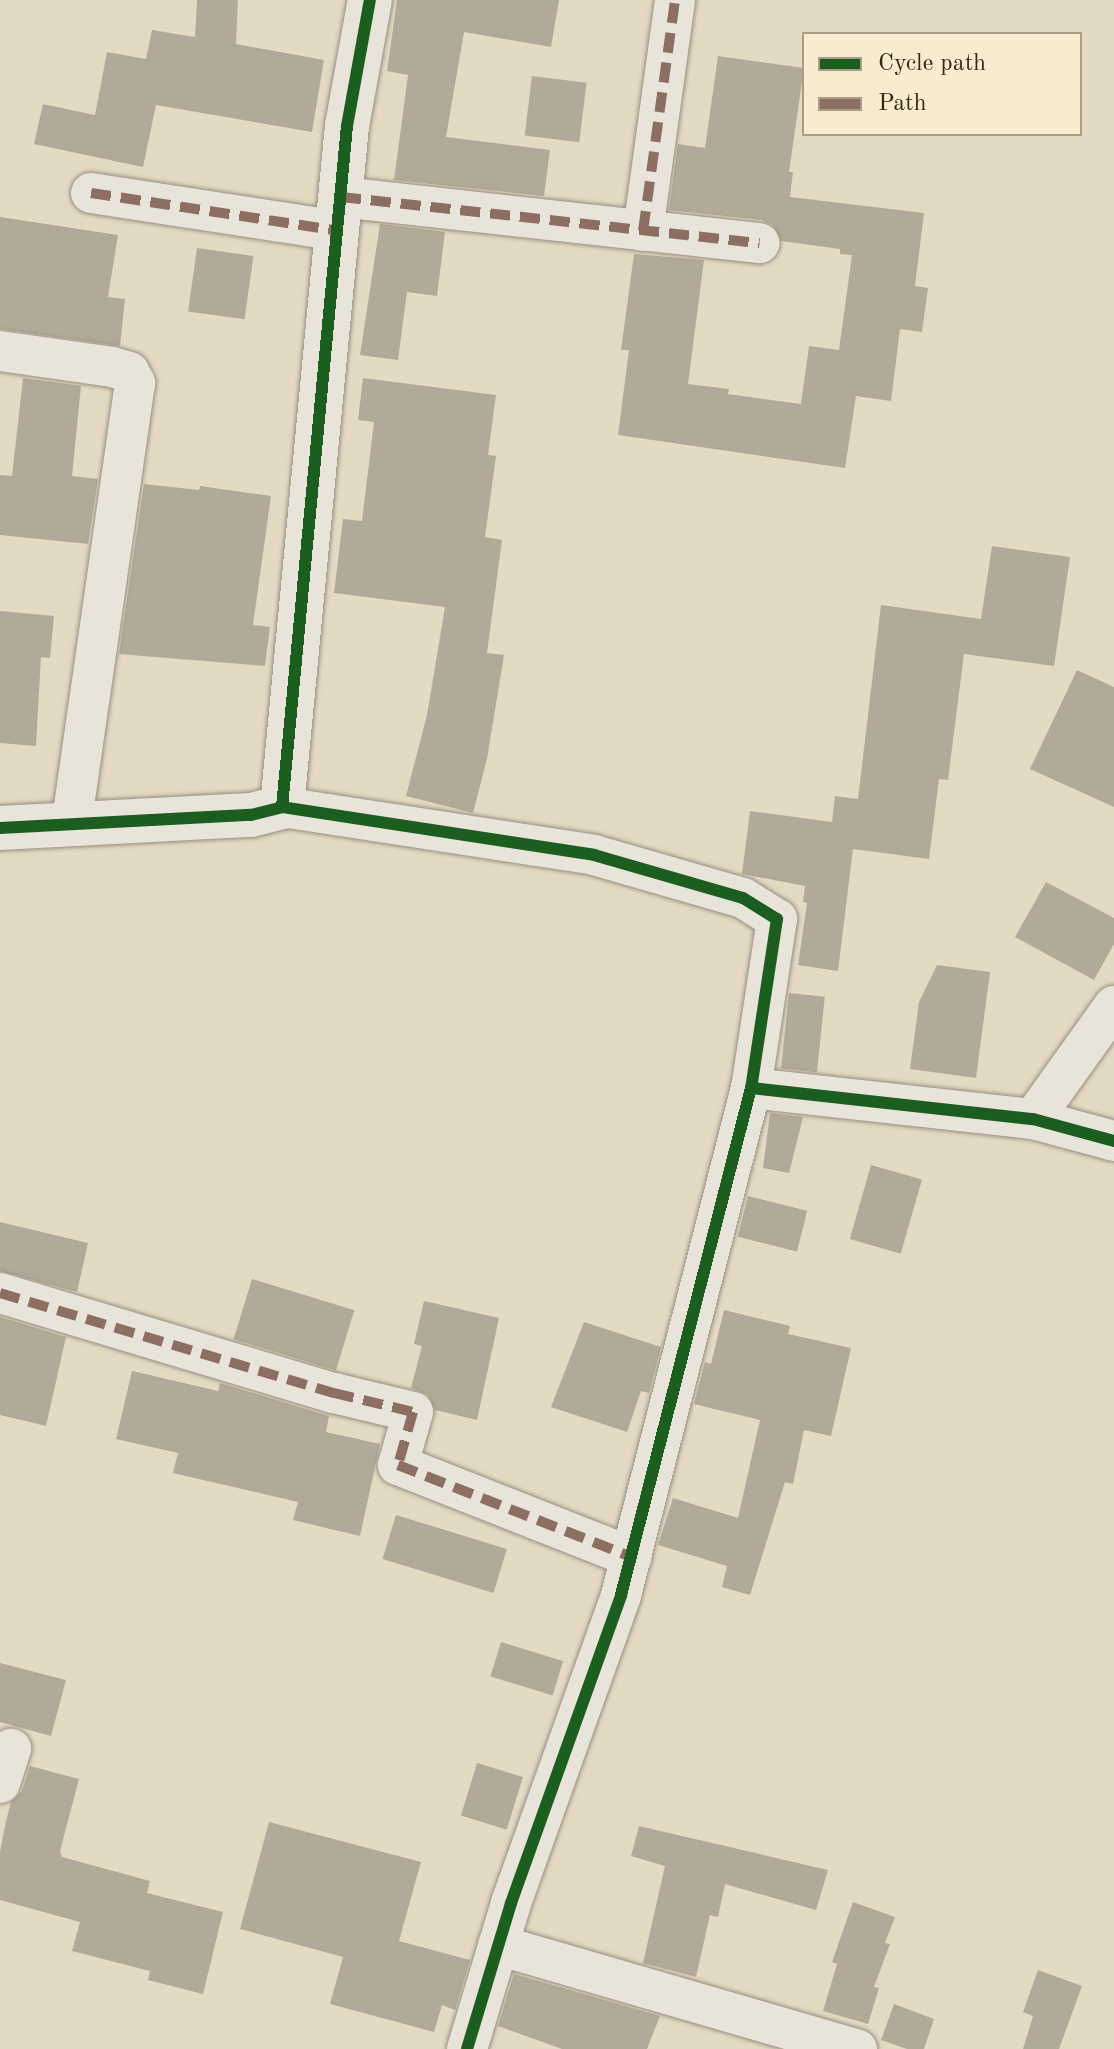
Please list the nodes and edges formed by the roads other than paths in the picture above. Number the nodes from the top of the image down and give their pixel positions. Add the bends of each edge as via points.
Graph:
1 (370, 0) edge
2 (675, 0) edge
3 (91, 193) dead end
4 (340, 214) junction
5 (643, 231) junction
6 (759, 243) dead end
7 (0, 351) edge
8 (282, 807) junction
9 (71, 825) junction
10 (0, 828) edge
11 (1114, 1006) edge
12 (751, 1088) junction
13 (1033, 1119) junction
14 (1114, 1141) edge
15 (0, 1293) edge
16 (631, 1557) junction
17 (498, 1945) junction
18 (467, 2049) edge
19 (857, 2049) edge

1 - 4 street via 347,126
2 - 5 street
3 - 4 street
4 - 5 street
4 - 8 street
5 - 6 street
7 - 9 street via 112,367 129,372 135,383
8 - 9 street via 251,815
8 - 12 street via 594,855 743,898 777,919
9 - 10 street
11 - 13 street
12 - 13 street
12 - 16 street
13 - 14 street
15 - 16 street via 413,1412 398,1465
16 - 17 street
17 - 18 street
17 - 19 street

